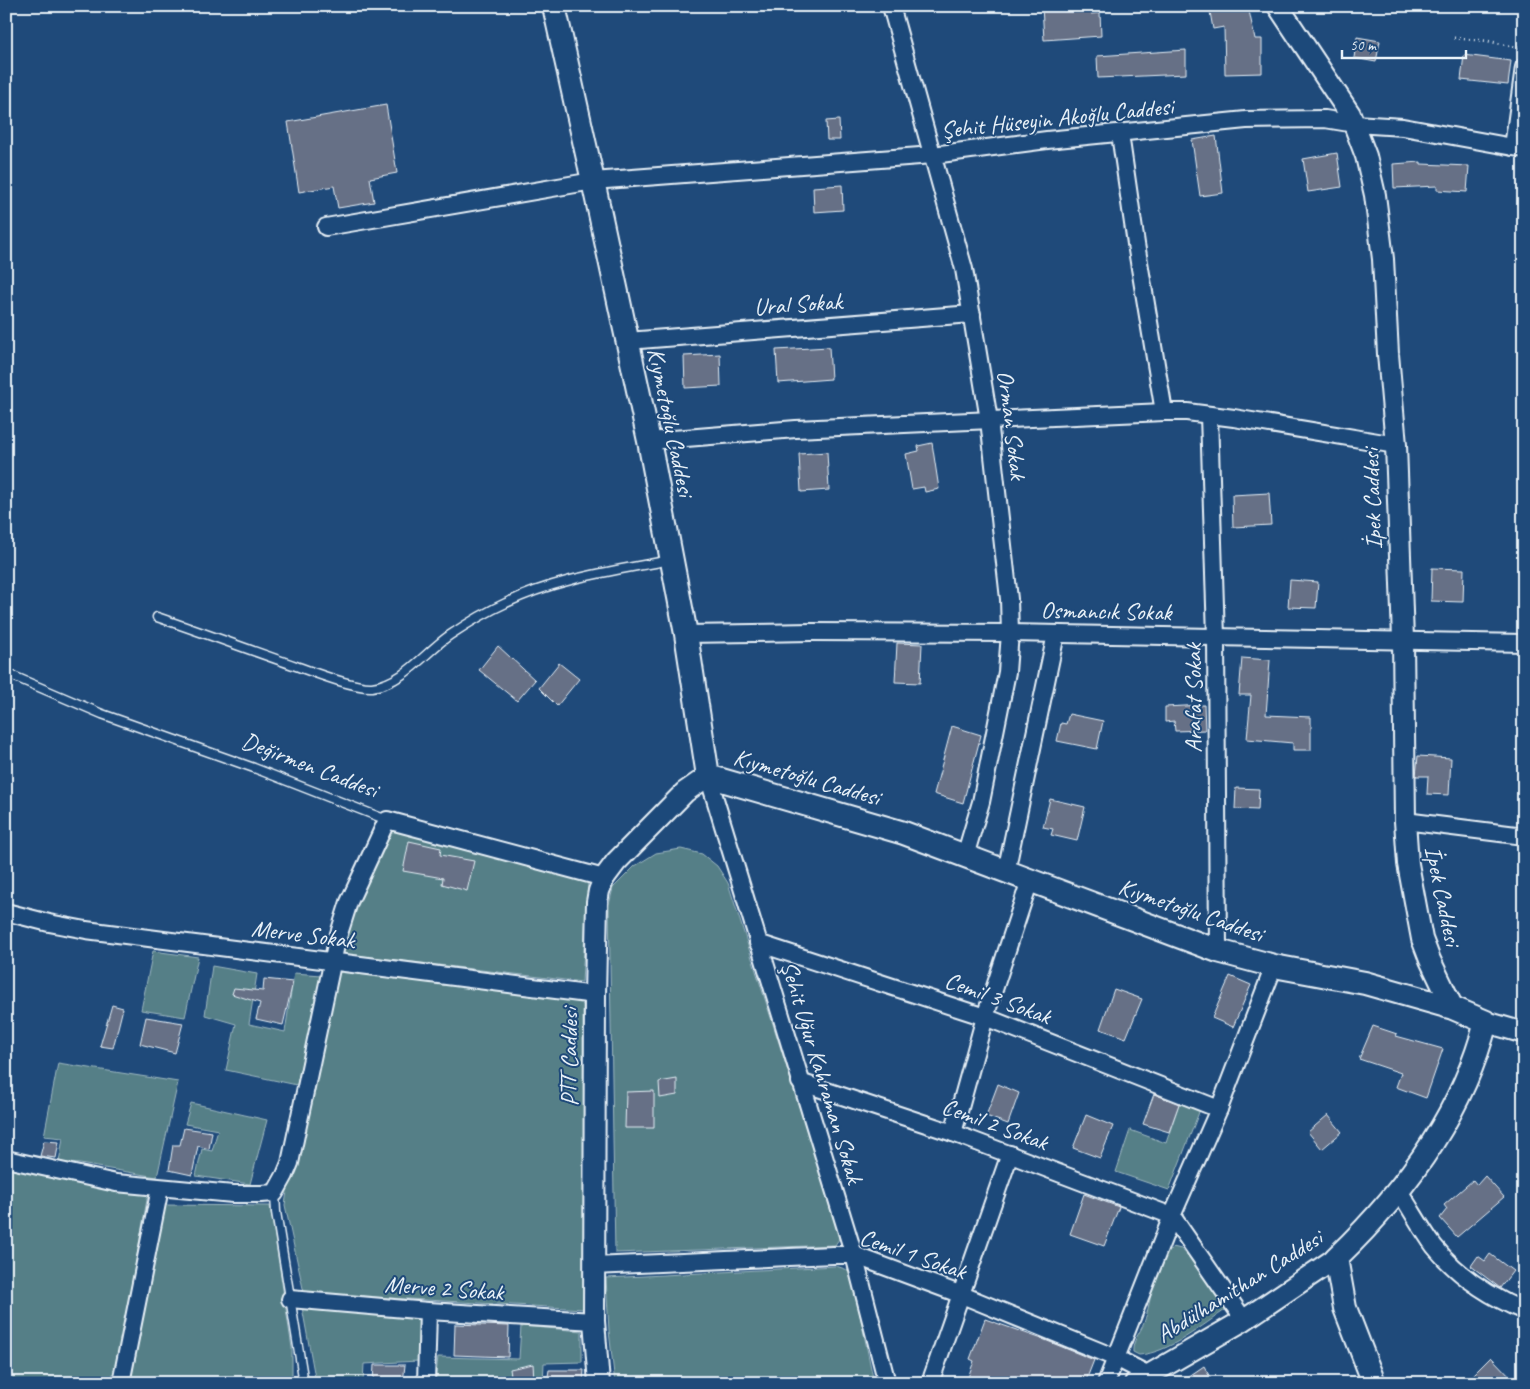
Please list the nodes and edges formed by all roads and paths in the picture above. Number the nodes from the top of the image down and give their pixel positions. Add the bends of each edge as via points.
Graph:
1 (554, 6) edge
2 (892, 6) edge
3 (1278, 6) edge
4 (1454, 38) dead end
5 (1524, 49) edge
6 (1524, 67) edge
7 (1355, 124) junction
8 (1120, 134) junction
9 (1519, 148) edge
10 (933, 155) junction
11 (593, 181) junction
12 (326, 227) dead end
13 (972, 314) junction
14 (627, 341) junction
15 (1164, 412) junction
16 (1209, 415) junction
17 (989, 420) junction
18 (649, 441) junction
19 (1396, 445) junction
20 (672, 560) junction
21 (157, 617) dead end
22 (1010, 632) junction
23 (686, 634) junction
24 (1056, 634) junction
25 (1216, 638) junction
26 (1403, 639) junction
27 (1524, 642) edge
28 (6, 674) edge
29 (708, 776) junction
30 (387, 820) junction
31 (1405, 821) junction
32 (1524, 836) edge
33 (965, 856) junction
34 (1006, 872) junction
35 (604, 878) junction
36 (1030, 880) junction
37 (6, 912) edge
38 (758, 942) junction
39 (1218, 951) junction
40 (332, 962) junction
41 (1274, 966) junction
42 (595, 995) junction
43 (1453, 1008) junction
44 (985, 1016) junction
45 (1486, 1022) junction
46 (1524, 1033) edge
47 (800, 1082) junction
48 (1219, 1108) junction
49 (953, 1133) junction
50 (1010, 1154) junction
51 (6, 1159) edge
52 (160, 1188) junction
53 (1399, 1190) junction
54 (275, 1193) junction
55 (1172, 1216) junction
56 (854, 1255) junction
57 (1336, 1258) junction
58 (594, 1266) junction
59 (962, 1295) junction
60 (290, 1299) junction
61 (428, 1311) junction
62 (1524, 1311) edge
63 (1244, 1320) junction
64 (594, 1321) junction
65 (1116, 1358) junction
66 (1145, 1380) edge
67 (121, 1383) edge
68 (304, 1383) edge
69 (426, 1383) edge
70 (599, 1383) edge
71 (887, 1383) edge
72 (930, 1383) edge
73 (1106, 1383) edge
74 (1374, 1383) edge

1 - 11 main road, Kıymetoğlu Caddesi
2 - 10 street, Orman Sokak
3 - 7 street, İpek Caddesi
4 - 5 path
6 - 9 street via 1517,111
7 - 8 street, Şehit Hüseyin Akoğlu Caddesi via 1325,119 1246,120
7 - 9 street, Şehit Hüseyin Akoğlu Caddesi via 1403,127
7 - 19 street, İpek Caddesi via 1373,187 1383,259
8 - 10 street, Şehit Hüseyin Akoğlu Caddesi
8 - 15 street
10 - 11 street, Şehit Hüseyin Akoğlu Caddesi
10 - 13 street, Orman Sokak via 964,270
11 - 12 street, Şehit Hüseyin Akoğlu Caddesi
11 - 14 main road, Kıymetoğlu Caddesi
13 - 14 street, Ural Sokak
13 - 17 street, Orman Sokak
14 - 18 main road, Kıymetoğlu Caddesi
15 - 16 street
15 - 17 street
16 - 19 street
16 - 25 street, Arafat Sokak
17 - 18 street via 796,429
17 - 22 street, Orman Sokak
18 - 20 main road, Kıymetoğlu Caddesi
19 - 26 street, İpek Caddesi
20 - 21 lane via 574,579 508,602 448,636 400,676 382,685 363,687 319,674
20 - 23 main road, Kıymetoğlu Caddesi
22 - 23 street, Osmancık Sokak
22 - 24 street, Osmancık Sokak
22 - 33 street, Orman Sokak via 1007,672 981,802
23 - 29 main road, Kıymetoğlu Caddesi
24 - 25 street, Osmancık Sokak
24 - 34 street
25 - 26 street, Osmancık Sokak
25 - 39 street, Arafat Sokak
26 - 27 street, Osmancık Sokak
26 - 31 street, İpek Caddesi
28 - 30 lane, Değirmen Caddesi via 102,714
29 - 33 main road, Kıymetoğlu Caddesi via 904,833
29 - 35 street, PTT Caddesi via 685,792 656,820
29 - 38 street, Şehit Uğur Kahraman Sokak
30 - 35 street, Değirmen Caddesi
30 - 40 street via 350,902
31 - 32 street
31 - 43 street, İpek Caddesi via 1408,864 1422,939
33 - 34 main road, Kıymetoğlu Caddesi
34 - 36 main road, Kıymetoğlu Caddesi
35 - 42 street, PTT Caddesi via 597,902
36 - 39 main road, Kıymetoğlu Caddesi
36 - 44 street
37 - 40 street, Merve Sokak via 86,930
38 - 44 street, Cemil 3 Sokak
38 - 47 street, Şehit Uğur Kahraman Sokak
39 - 41 main road, Kıymetoğlu Caddesi
40 - 42 street, Merve Sokak
40 - 54 street via 290,1163
41 - 43 main road, Kıymetoğlu Caddesi via 1365,983
41 - 48 street
42 - 58 street, PTT Caddesi
43 - 45 main road, Kıymetoğlu Caddesi
44 - 48 street, Cemil 3 Sokak
44 - 49 street
45 - 46 street, Kıymetoğlu Caddesi
45 - 53 main road, Abdülhamithan Caddesi via 1470,1072 1444,1125
47 - 49 street, Cemil 2 Sokak
47 - 56 street, Şehit Uğur Kahraman Sokak
48 - 55 street
49 - 50 street, Cemil 2 Sokak
50 - 55 street, Cemil 2 Sokak
50 - 59 street
51 - 52 street via 92,1179
52 - 54 street via 233,1194
52 - 67 street
53 - 57 main road, Abdülhamithan Caddesi
53 - 62 street via 1435,1246 1455,1267 1483,1290
54 - 60 lane
55 - 63 street
55 - 65 street
56 - 58 street, Cemil 1 Sokak
56 - 59 street, Cemil 1 Sokak
56 - 71 street, Şehit Uğur Kahraman Sokak
57 - 63 street, Abdülhamithan Caddesi
57 - 74 main road via 1345,1308
58 - 64 street, PTT Caddesi
59 - 65 street, Cemil 1 Sokak
59 - 72 street
60 - 61 street, Merve 2 Sokak
60 - 68 lane
61 - 64 street, Merve 2 Sokak
61 - 69 street
63 - 66 street, Abdülhamithan Caddesi
64 - 70 street, PTT Caddesi
65 - 66 street, Cemil 1 Sokak
65 - 73 street

